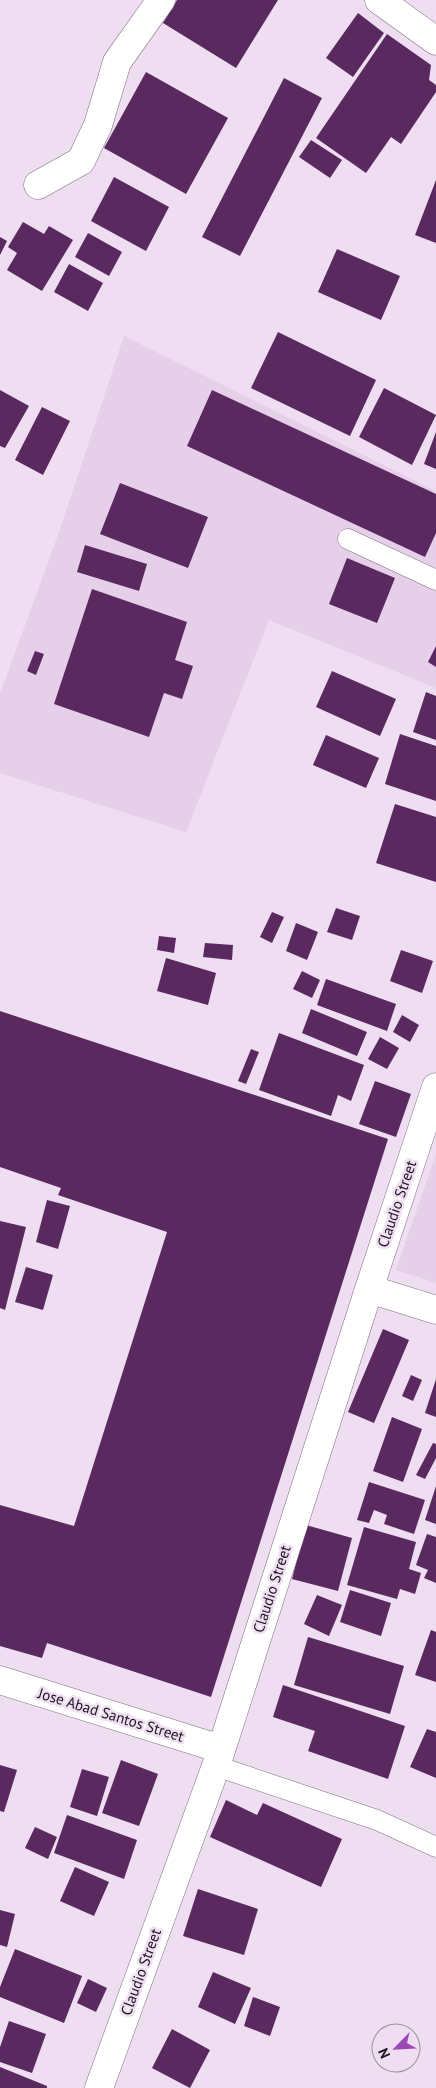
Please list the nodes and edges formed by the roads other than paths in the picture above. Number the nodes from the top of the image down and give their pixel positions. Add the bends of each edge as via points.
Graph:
1 (161, 0) edge
2 (379, 0) edge
3 (436, 41) edge
4 (38, 185) dead end
5 (348, 539) dead end
6 (436, 580) edge
7 (436, 1087) edge
8 (368, 1289) junction
9 (436, 1310) edge
10 (0, 1680) edge
11 (218, 1758) junction
12 (436, 1847) edge
13 (99, 2088) edge

1 - 4 street via 117,62 98,125 81,161
2 - 3 street
5 - 6 lane
7 - 8 street, Claudio Street
8 - 9 street
8 - 11 street, Claudio Street
10 - 11 street, Jose Abad Santos Street
11 - 12 lane via 378,1820
11 - 13 street, Claudio Street

